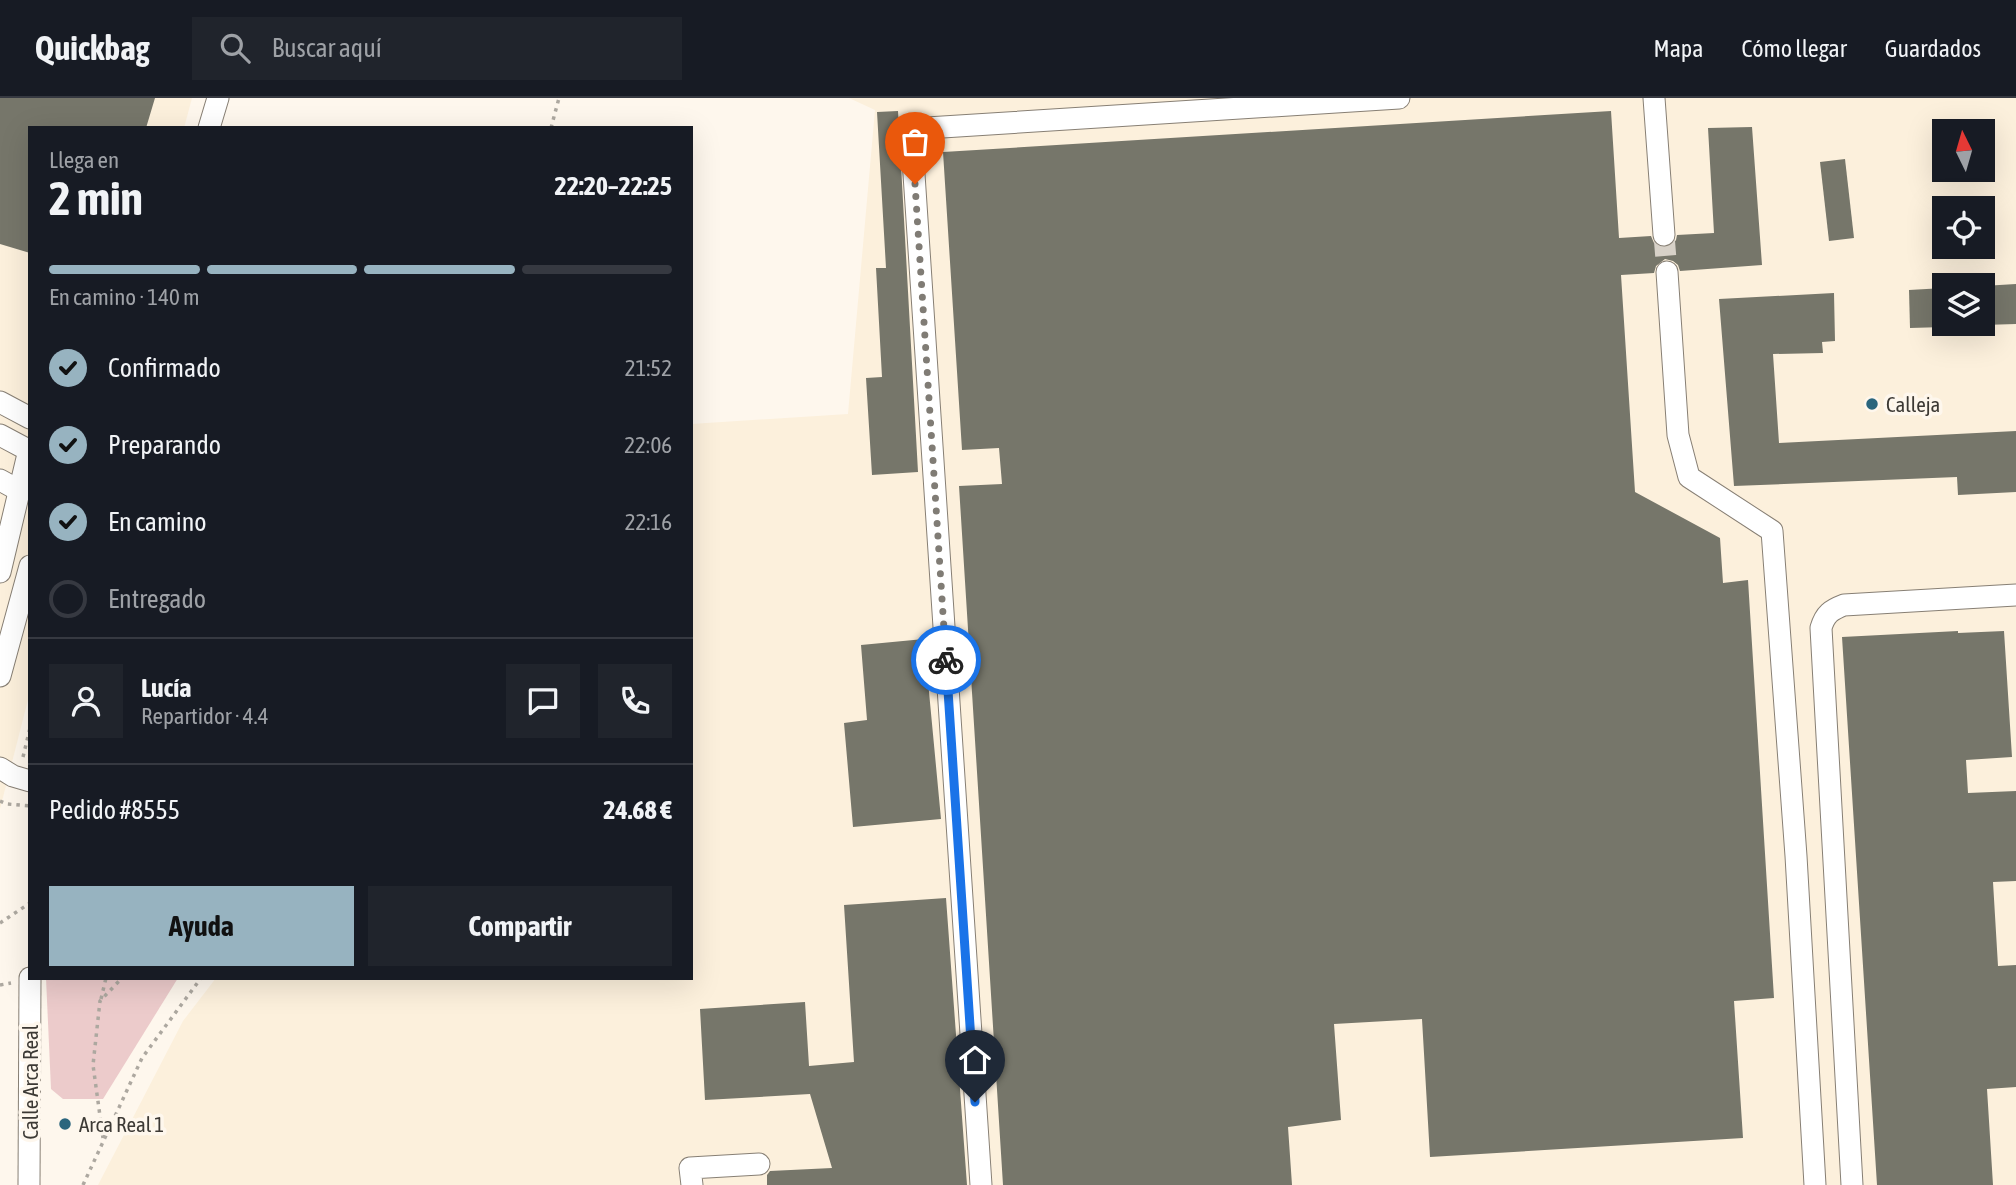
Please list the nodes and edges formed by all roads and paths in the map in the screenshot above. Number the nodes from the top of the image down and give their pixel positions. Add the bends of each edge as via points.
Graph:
1 (218, 98) edge
2 (559, 98) edge
3 (1399, 98) edge
4 (1654, 98) edge
5 (210, 126) edge
6 (552, 126) edge
7 (1664, 235) tunnel mouth
8 (1667, 272) tunnel mouth
9 (0, 402) edge
10 (28, 417) edge
11 (0, 435) edge
12 (28, 450) edge
13 (28, 455) edge
14 (0, 480) edge
15 (20, 491) junction
16 (0, 572) edge
17 (28, 573) edge
18 (2016, 595) edge
19 (0, 676) edge
20 (0, 768) edge
21 (28, 780) edge
22 (0, 801) edge
23 (28, 806) edge
24 (28, 904) edge
25 (0, 923) edge
26 (30, 980) edge
27 (105, 980) edge
28 (120, 980) edge
29 (200, 980) edge
30 (100, 1001) junction
31 (103, 1139) junction
32 (759, 1164) dead end
33 (29, 1185) edge
34 (83, 1185) edge
35 (692, 1185) edge
36 (981, 1185) edge
37 (1815, 1185) edge
38 (1852, 1185) edge

1 - 5 street
2 - 6 path
3 - 36 street via 911,129
4 - 7 street
8 - 37 street via 1678,435 1689,477 1772,531
9 - 10 street
11 - 12 street
13 - 15 street
14 - 15 street
15 - 16 street
17 - 19 street
18 - 38 street via 1844,605 1824,617 1821,628
20 - 21 street
22 - 23 path
24 - 25 path
26 - 33 street, Calle Arca Real
27 - 30 path
28 - 30 path
29 - 31 path via 142,1058
30 - 31 path via 93,1066
31 - 34 path
32 - 35 street via 691,1168

